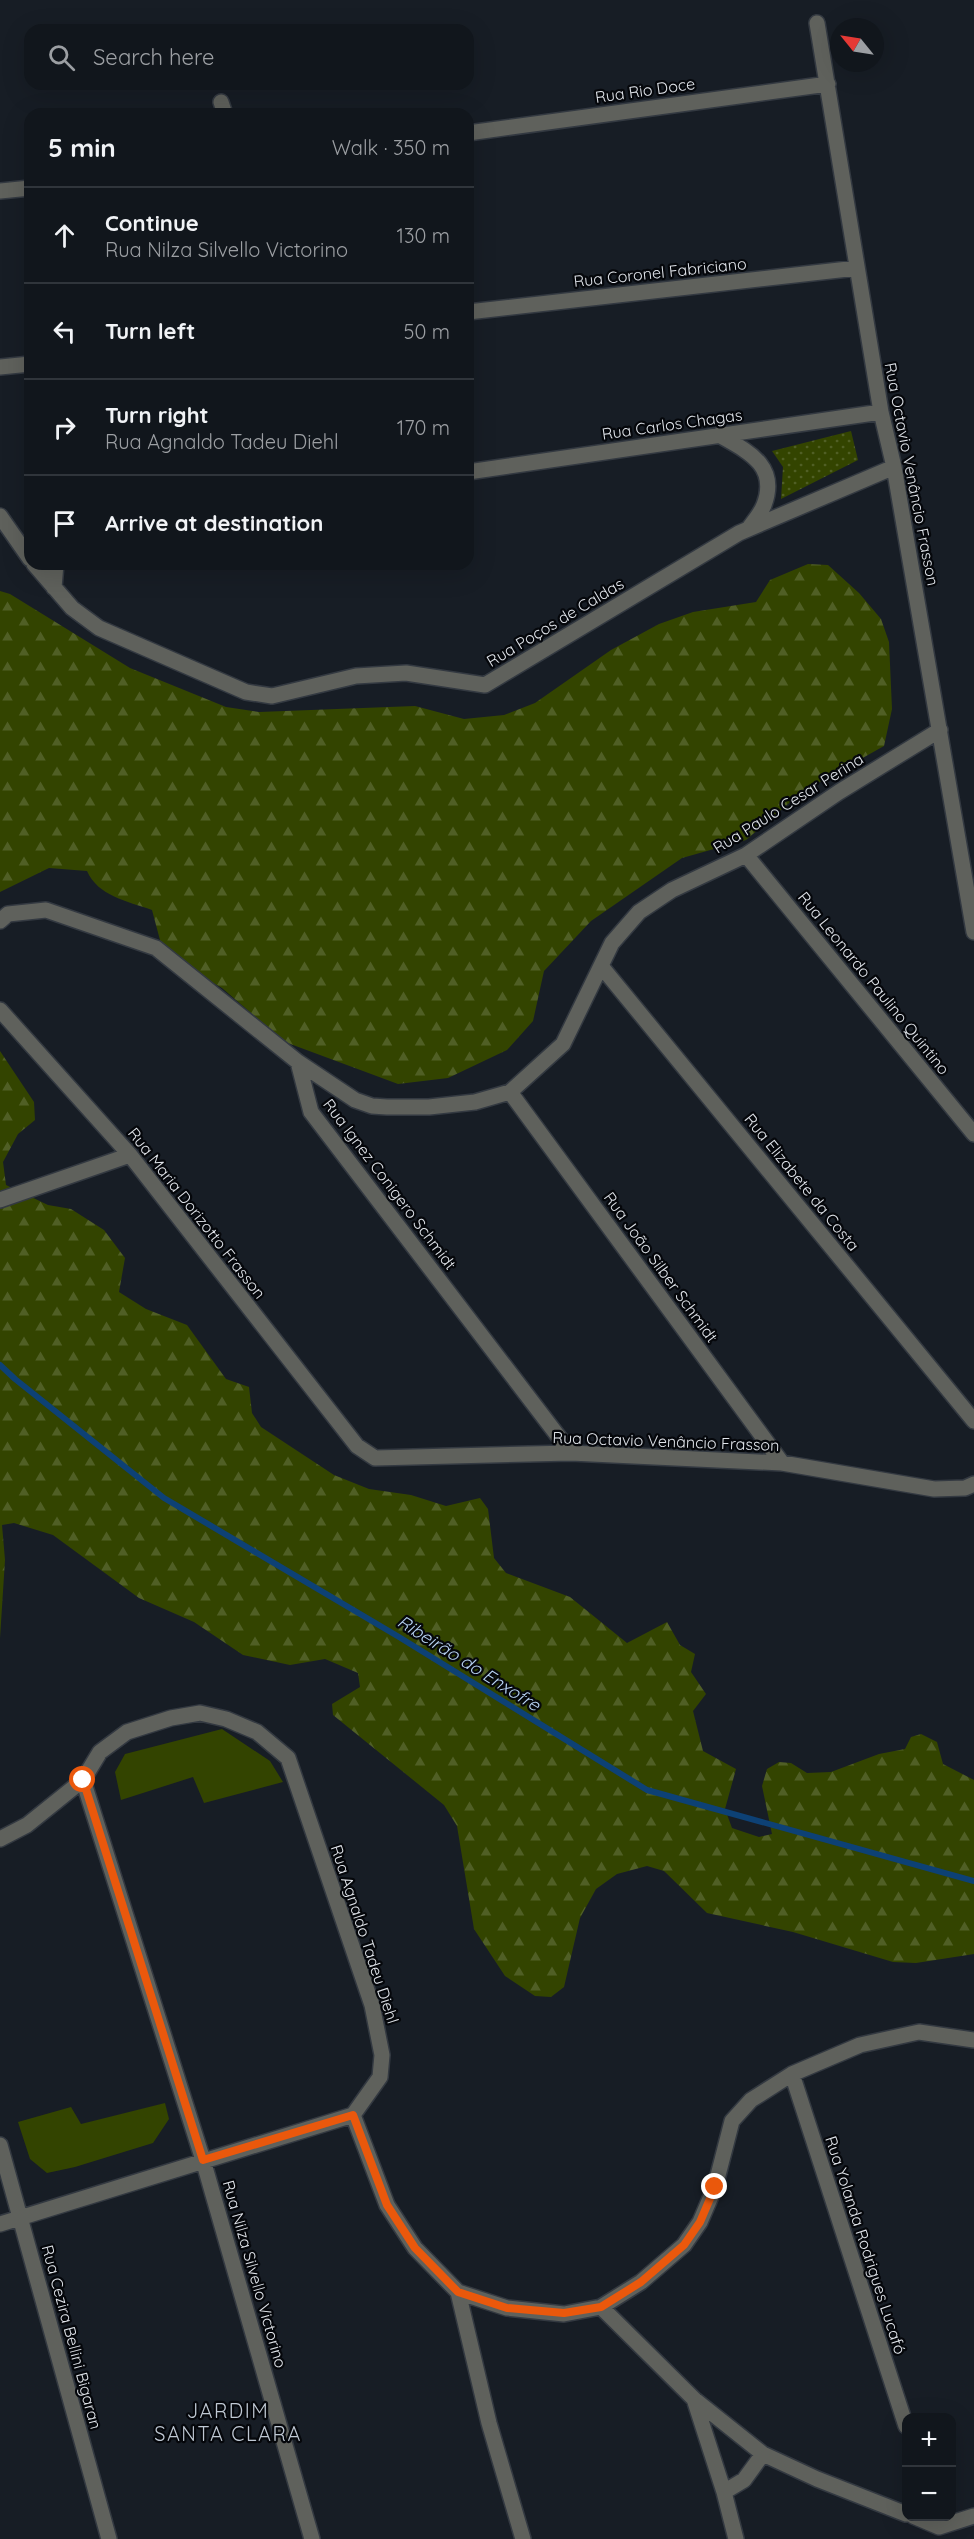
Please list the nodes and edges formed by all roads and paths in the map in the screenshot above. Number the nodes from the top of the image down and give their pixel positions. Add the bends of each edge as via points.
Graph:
1 (817, 23) dead end
2 (828, 84) junction
3 (474, 132) edge
4 (24, 189) edge
5 (0, 191) edge
6 (857, 268) junction
7 (474, 311) edge
8 (24, 365) edge
9 (0, 368) edge
10 (881, 412) junction
11 (719, 435) junction
12 (894, 467) junction
13 (474, 471) edge
14 (0, 516) edge
15 (749, 528) junction
16 (23, 541) edge
17 (39, 570) edge
18 (56, 570) edge
19 (54, 588) junction
20 (940, 730) junction
21 (746, 855) junction
22 (0, 921) edge
23 (974, 932) edge
24 (601, 966) junction
25 (0, 1010) edge
26 (298, 1062) junction
27 (510, 1092) junction
28 (974, 1134) edge
29 (130, 1155) junction
30 (0, 1200) edge
31 (974, 1421) edge
32 (357, 1446) joint
33 (571, 1453) junction
34 (782, 1463) junction
35 (974, 1484) edge
36 (83, 1780) junction
37 (0, 1839) edge
38 (974, 2040) edge
39 (792, 2074) junction
40 (353, 2115) junction
41 (0, 2145) edge
42 (203, 2160) junction
43 (20, 2218) junction
44 (0, 2224) edge
45 (458, 2292) junction
46 (601, 2307) junction
47 (694, 2399) junction
48 (902, 2414) edge
49 (763, 2454) junction
50 (724, 2492) junction
51 (902, 2512) edge
52 (974, 2516) edge
53 (923, 2521) edge
54 (939, 2527) edge
55 (109, 2539) edge
56 (312, 2539) edge
57 (523, 2539) edge
58 (736, 2539) edge

1 - 2 street, Rua Octavio Venâncio Frasson
2 - 3 street, Rua Rio Doce
2 - 6 street, Rua Octavio Venâncio Frasson
4 - 5 street
6 - 7 street, Rua Coronel Fabriciano
6 - 10 street, Rua Octavio Venâncio Frasson
8 - 9 street
10 - 11 street, Rua Carlos Chagas
10 - 12 street, Rua Octavio Venâncio Frasson
11 - 13 street, Rua Carlos Chagas
11 - 15 street via 751,454 764,467 768,483 764,505
12 - 15 street, Rua Poços de Caldas
12 - 20 street, Rua Octavio Venâncio Frasson
14 - 16 street
15 - 19 street, Rua Poços de Caldas via 485,685 406,673 356,676 272,696 246,692 99,628
17 - 19 street, Rua Poços de Caldas
18 - 19 street
20 - 21 street, Rua Paulo Cesar Perina via 838,792
20 - 23 street, Rua Octavio Venâncio Frasson
21 - 24 street, Rua Paulo Cesar Perina via 672,890 639,912 612,943
21 - 28 street, Rua Leonardo Paulino Quintino
22 - 26 street via 8,915 46,910 156,948
24 - 27 street, Rua Paulo Cesar Perina via 563,1044
24 - 31 street, Rua Elizabete da Costa
25 - 29 street, Rua Maria Dorizotto Frasson
26 - 27 street, Rua Paulo Cesar Perina via 355,1100 372,1106 429,1107 475,1102
26 - 33 street, Rua Ignez Conigero Schmidt via 311,1112
27 - 34 street, Rua João Silber Schmidt
29 - 30 street
29 - 32 street, Rua Maria Dorizotto Frasson
32 - 33 street, Rua Octavio Venâncio Frasson via 375,1458
33 - 34 street, Rua Octavio Venâncio Frasson
34 - 35 street, Rua Octavio Venâncio Frasson via 934,1489
36 - 37 street, Rua Agnaldo Tadeu Diehl via 27,1825
36 - 40 street, Rua Agnaldo Tadeu Diehl via 100,1752 127,1732 201,1713 257,1732 288,1758 372,2005 382,2055 380,2077
36 - 42 street, Rua Nilza Silvello Victorino
38 - 39 street via 919,2031 860,2045
39 - 46 street via 751,2100 732,2121 715,2187 700,2222 684,2245 641,2282
39 - 48 street, Rua Yolanda Rodrigues Lucafó
40 - 42 street
40 - 45 street via 387,2205 415,2248
41 - 43 street, Rua Cezira Bellini Bigaran
42 - 43 street
42 - 56 street, Rua Nilza Silvello Victorino
43 - 44 street
43 - 55 street, Rua Cezira Bellini Bigaran
45 - 46 street via 507,2308 564,2313
45 - 57 street via 489,2423
46 - 47 street
47 - 49 street
47 - 50 street
49 - 50 street via 744,2480
49 - 51 street via 817,2480
50 - 58 street
52 - 54 street
53 - 54 street

